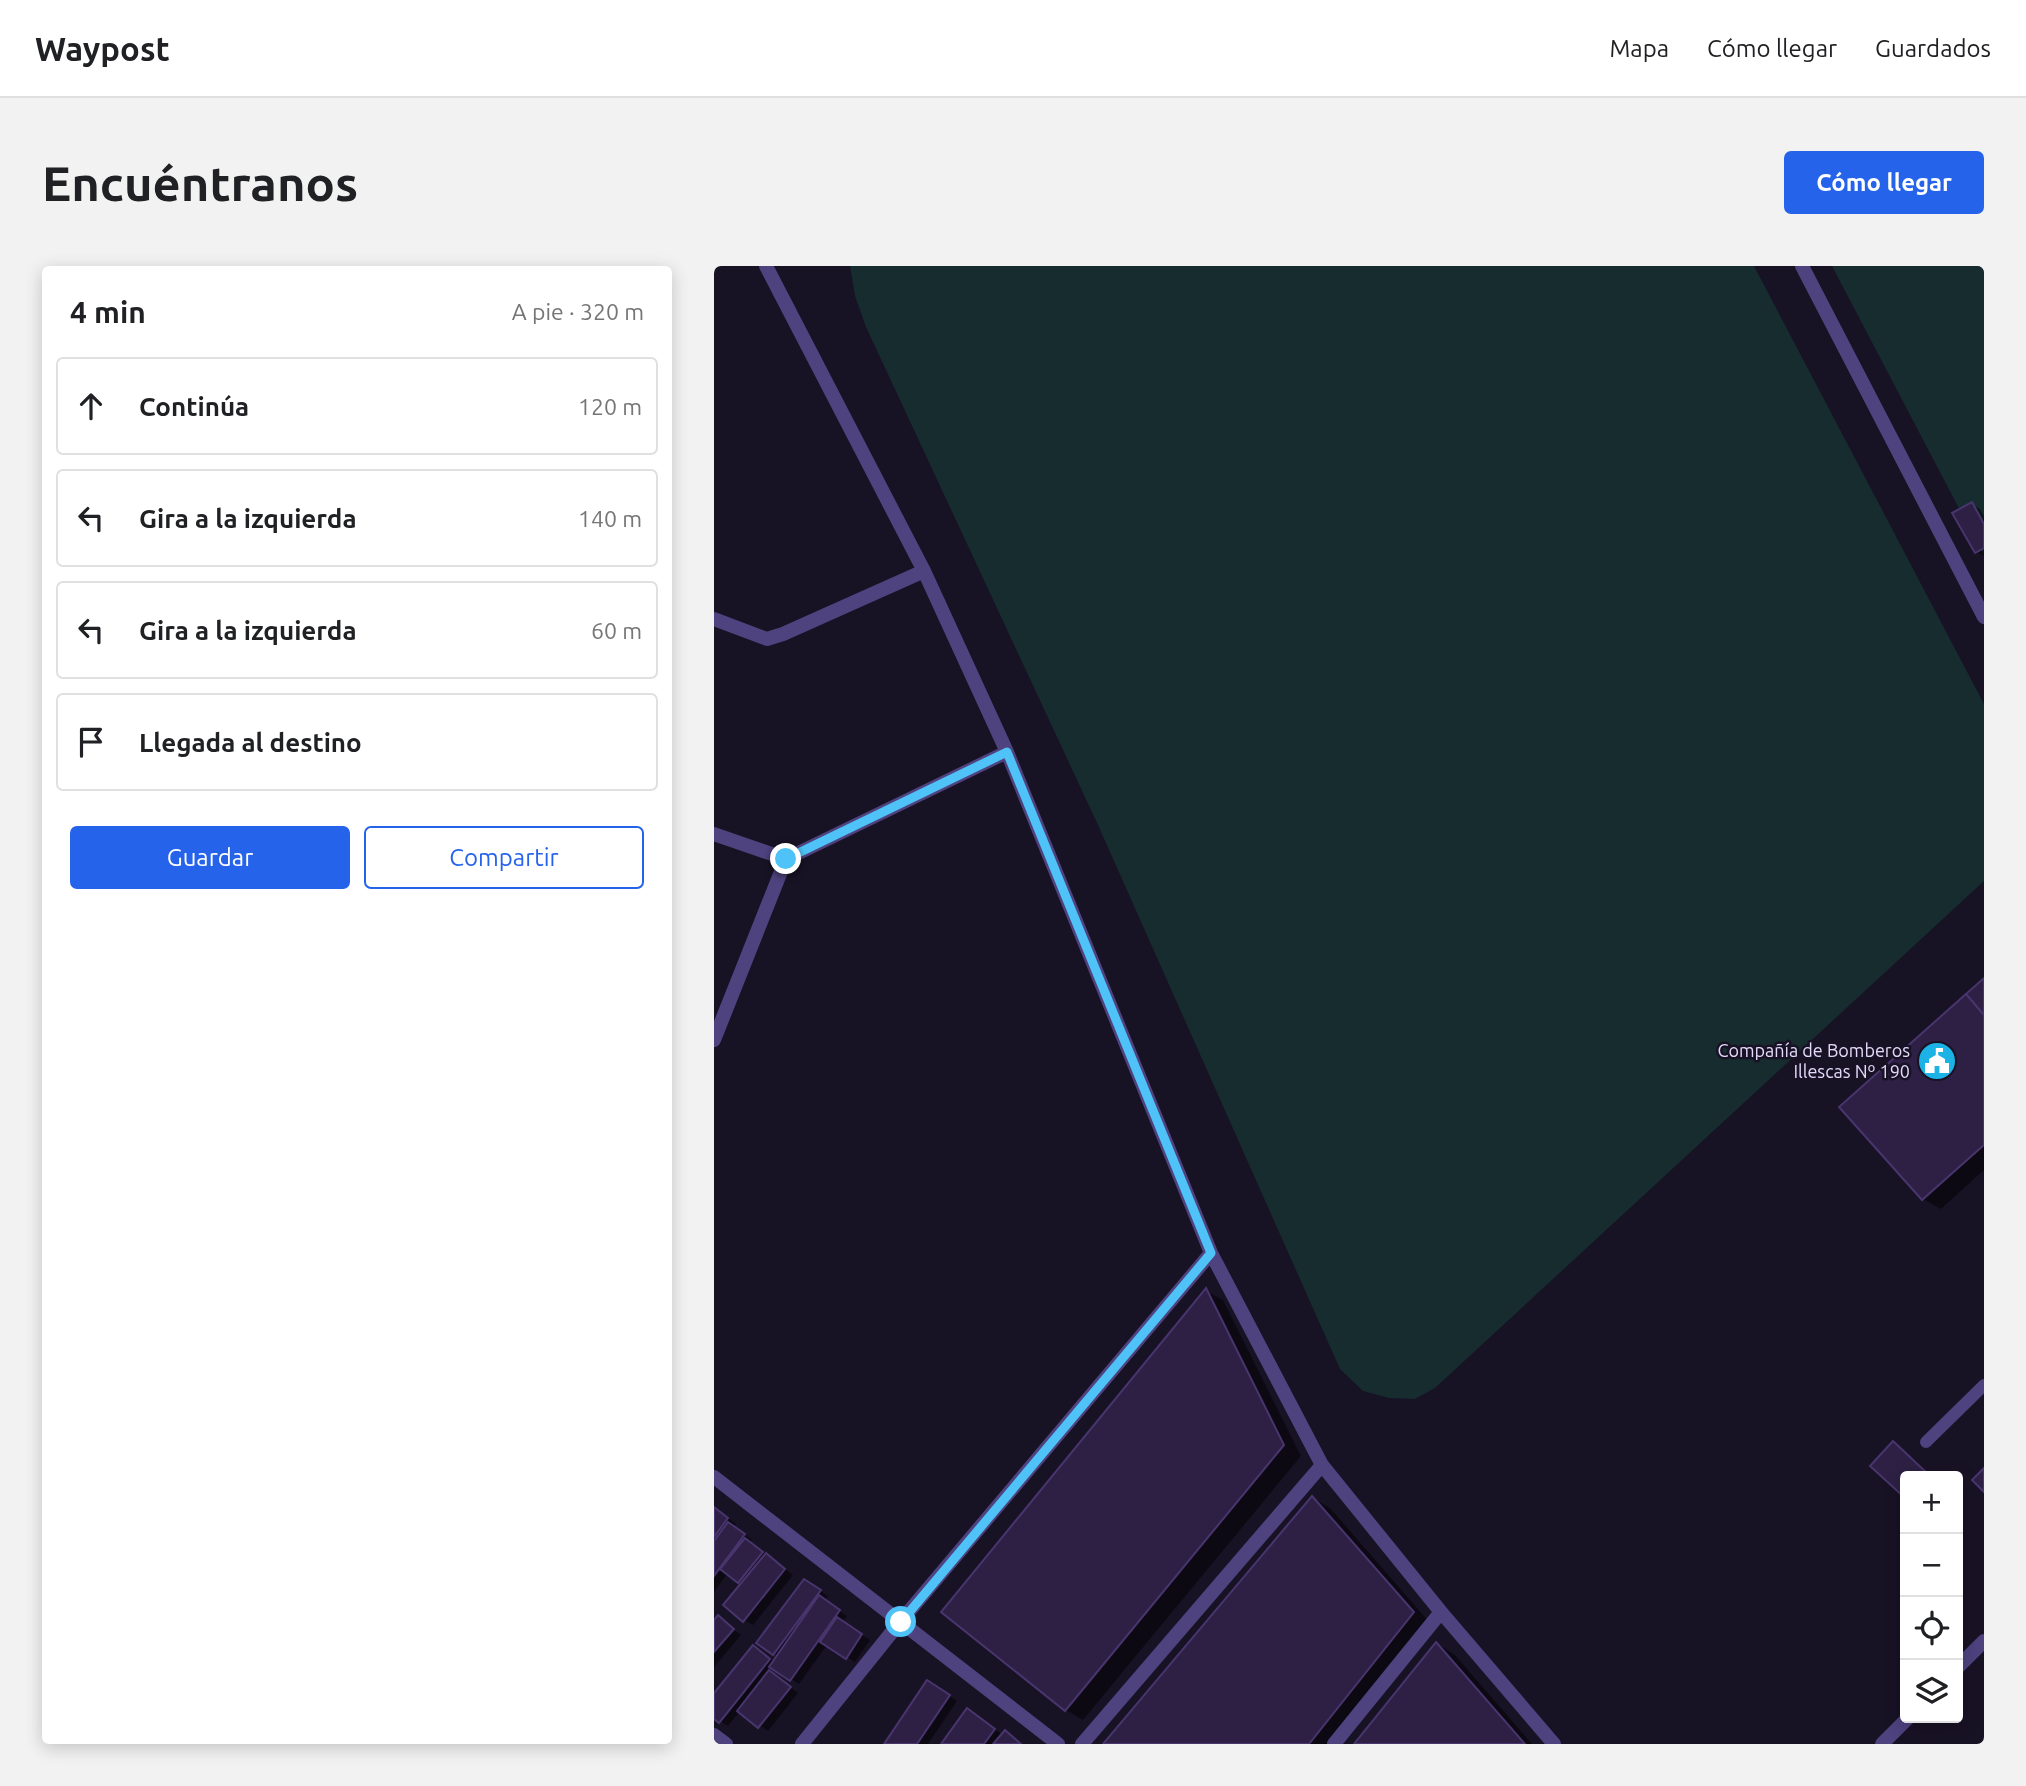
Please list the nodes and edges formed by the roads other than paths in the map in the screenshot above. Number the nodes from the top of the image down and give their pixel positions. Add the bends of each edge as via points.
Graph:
1 (766, 266) edge
2 (1802, 266) edge
3 (924, 571) junction
4 (1984, 617) edge
5 (714, 618) edge
6 (1007, 752) junction
7 (714, 834) edge
8 (786, 859) junction
9 (714, 1040) edge
10 (1211, 1253) junction
11 (1984, 1385) edge
12 (1926, 1442) dead end
13 (1322, 1465) junction
14 (714, 1478) edge
15 (1441, 1612) junction
16 (901, 1622) junction
17 (1984, 1641) edge
18 (1963, 1662) edge
19 (1903, 1723) edge
20 (714, 1735) edge
21 (726, 1744) edge
22 (802, 1744) edge
23 (1058, 1744) edge
24 (1082, 1744) edge
25 (1334, 1744) edge
26 (1554, 1744) edge
27 (1882, 1744) edge

1 - 3 street
2 - 4 street
3 - 5 street via 767,639
3 - 6 street
6 - 8 street
6 - 10 street
7 - 8 street
8 - 9 street
10 - 13 street
10 - 16 street
11 - 12 lane
13 - 15 street
13 - 24 street
14 - 16 street
15 - 25 street
15 - 26 street
16 - 22 street
16 - 23 street
17 - 18 street
19 - 27 street
20 - 21 street

